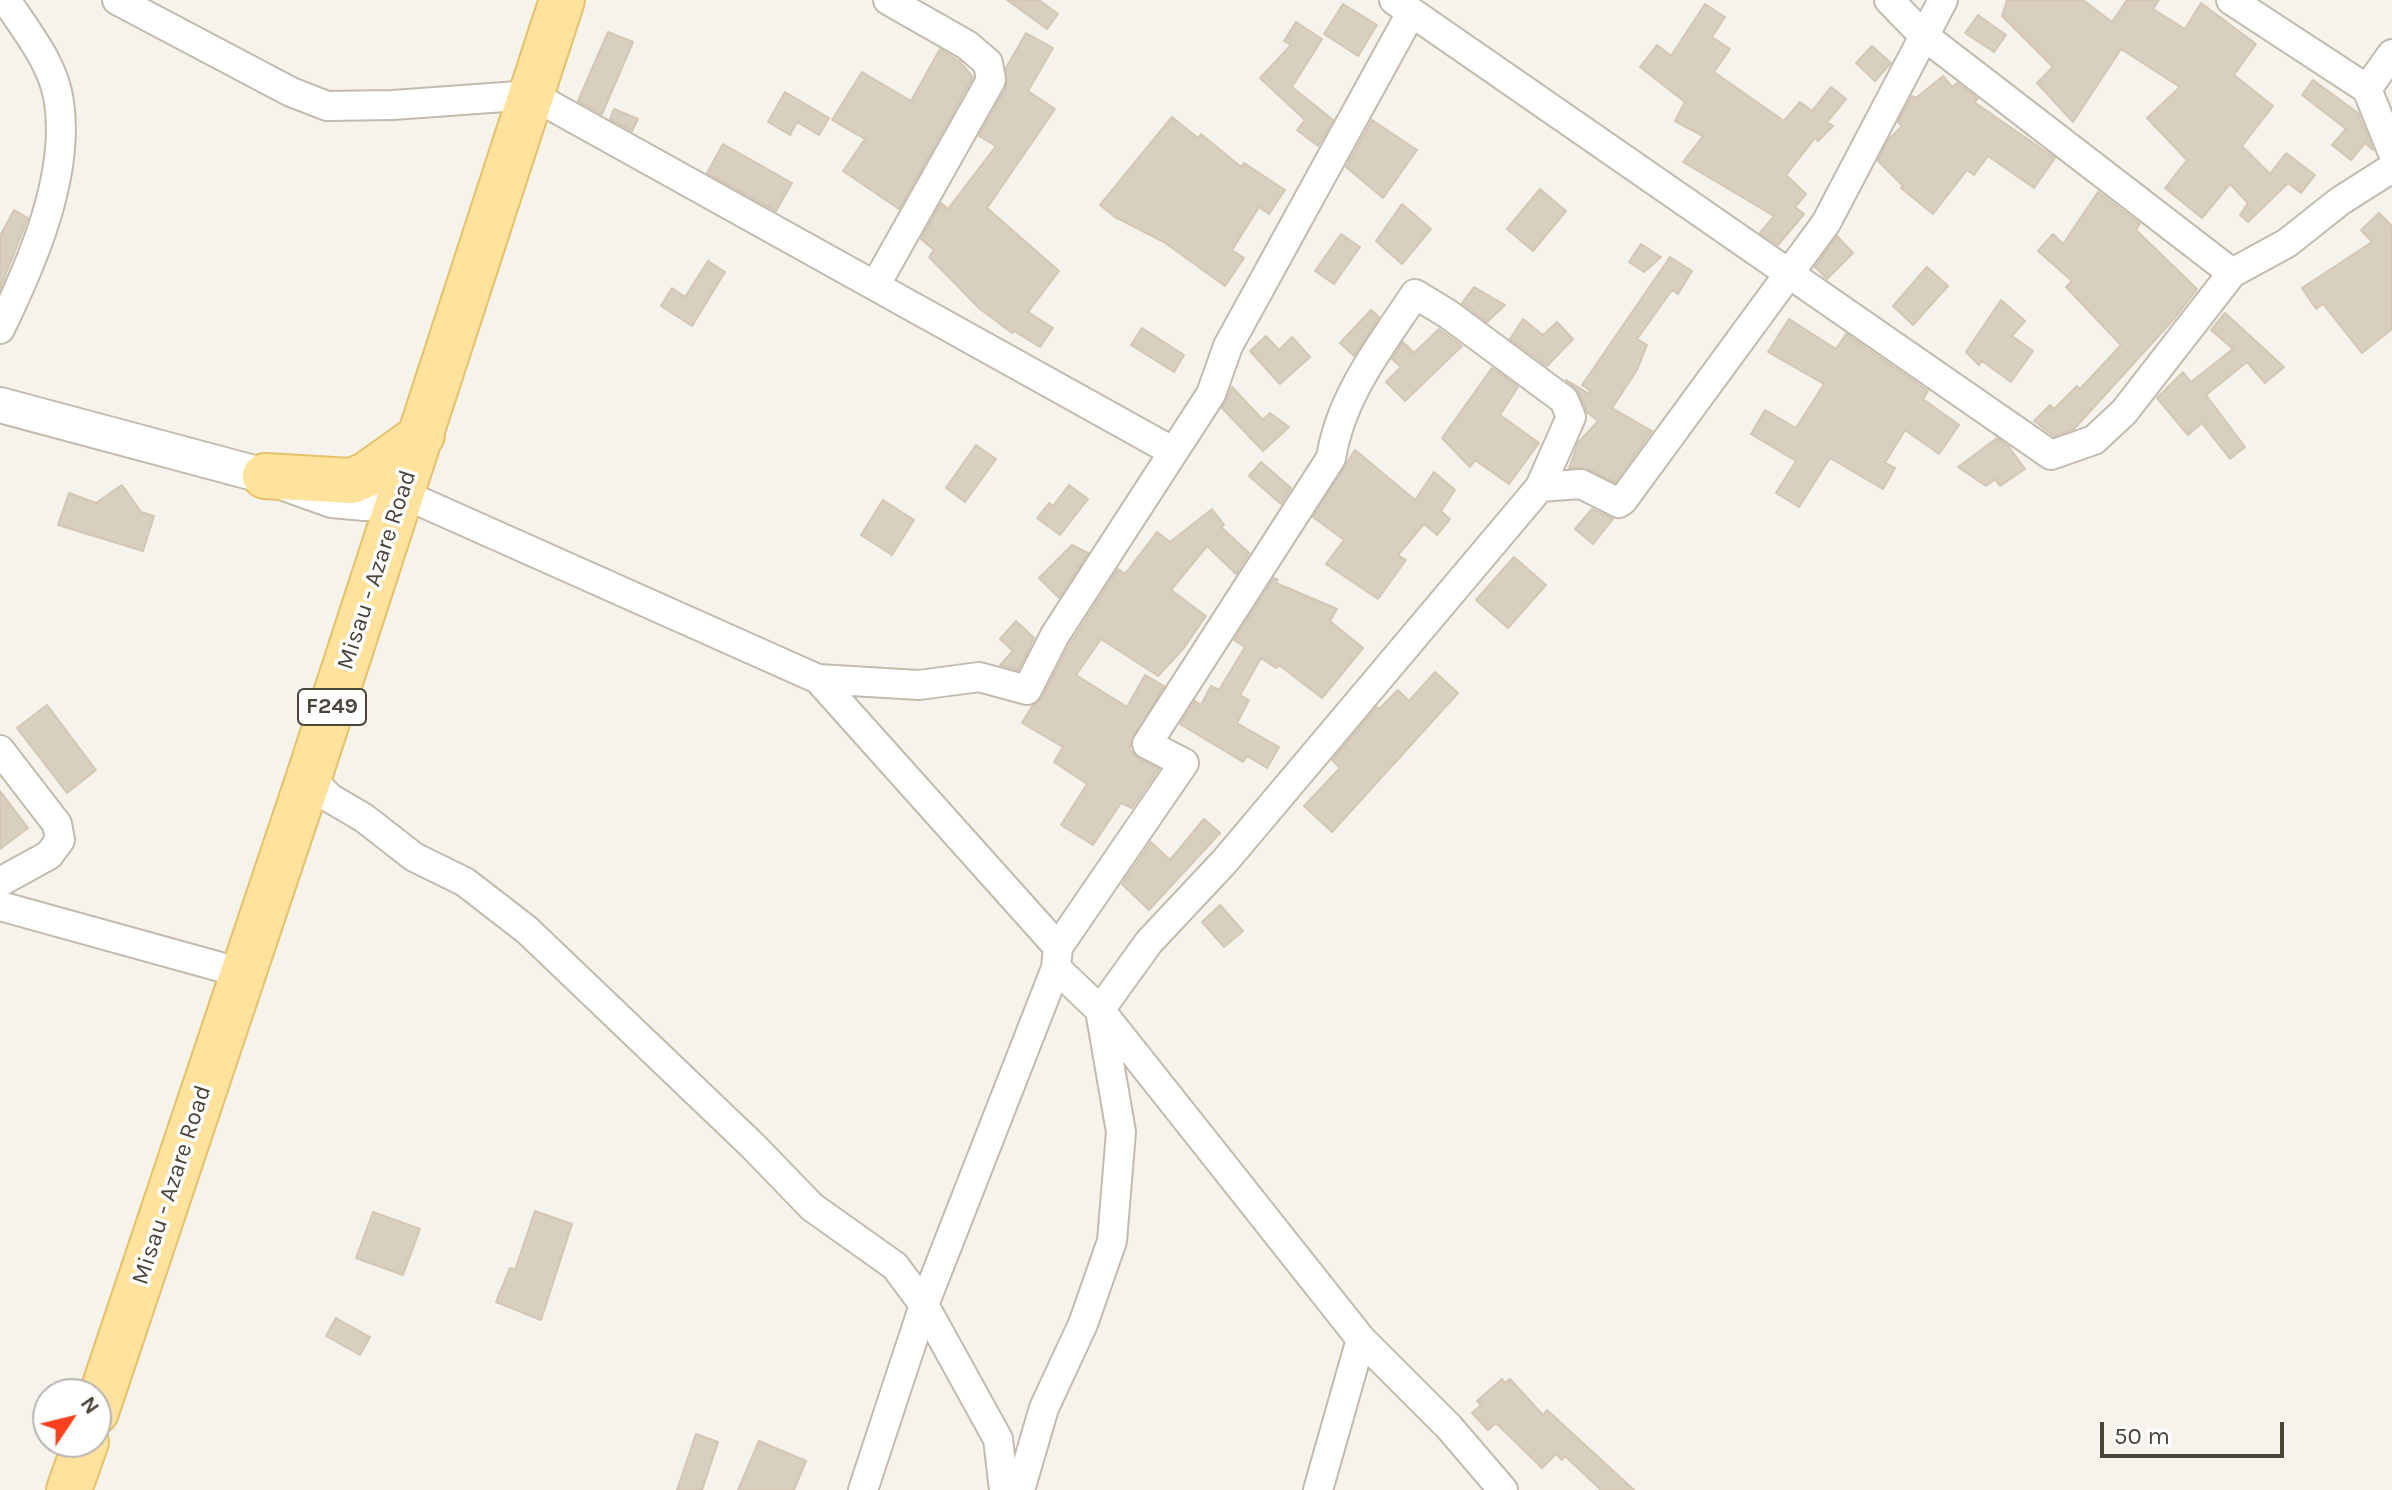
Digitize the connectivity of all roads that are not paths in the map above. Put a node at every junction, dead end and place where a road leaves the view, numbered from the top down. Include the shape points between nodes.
1 (6, 0) edge
2 (117, 0) edge
3 (562, 0) edge
4 (888, 0) edge
5 (1889, 0) edge
6 (1943, 0) edge
7 (2231, 0) edge
8 (1403, 6) edge
9 (1923, 35) junction
10 (2392, 54) edge
11 (2367, 89) junction
12 (532, 95) junction
13 (2392, 151) edge
14 (2392, 168) edge
15 (1791, 271) junction
16 (2232, 273) junction
17 (875, 286) junction
18 (0, 329) edge
19 (0, 405) edge
20 (422, 435) junction
21 (1172, 451) junction
22 (265, 476) junction
23 (1540, 487) junction
24 (401, 493) junction
25 (818, 679) junction
26 (0, 750) edge
27 (309, 777) junction
28 (0, 882) edge
29 (0, 906) edge
30 (1057, 958) junction
31 (242, 973) junction
32 (1100, 1010) junction
33 (924, 1305) junction
34 (1361, 1339) junction
35 (107, 1378) edge
36 (80, 1458) edge
37 (69, 1490) edge
38 (863, 1490) edge
39 (1004, 1490) edge
40 (1020, 1490) edge
41 (1318, 1490) edge
42 (1503, 1490) edge

1 - 18 street via 42,55 59,100 62,150 32,263
2 - 12 street via 327,106
3 - 12 main road, Misau - Azare Road / F249
4 - 17 street via 967,45 988,63 991,80
5 - 9 street
6 - 9 street
7 - 11 street
8 - 15 street
8 - 21 street via 1228,346 1211,394
9 - 15 street via 1826,223
9 - 16 street
10 - 11 street
11 - 13 street
12 - 17 street
12 - 20 main road, Misau - Azare Road / F249
14 - 16 street via 2287,243
15 - 16 street via 2051,455 2094,440 2124,412
15 - 23 street via 1623,500 1619,503 1581,484
17 - 21 street
19 - 22 street
20 - 22 main road via 351,481
20 - 24 main road, Misau - Azare Road / F249
21 - 25 street via 1055,635 1027,690 979,677 919,685
22 - 24 street via 351,503
23 - 30 street via 1571,417 1564,400 1415,294 1348,399 1335,428 1331,458 1147,744 1184,763
23 - 32 street via 1225,861 1149,942
24 - 25 street
24 - 27 main road, Misau - Azare Road / F249
25 - 30 street
26 - 28 street via 57,824 60,840 49,855
27 - 31 main road, Misau - Azare Road / F249
27 - 33 street via 414,857 465,882 527,930 812,1207 895,1266
29 - 31 street
30 - 32 street
30 - 33 street
31 - 35 main road, Misau - Azare Road / F249
32 - 34 street
32 - 40 street via 1121,1132 1112,1241 1083,1324 1044,1408
33 - 38 street
33 - 39 street via 998,1439
34 - 41 street
34 - 42 street
36 - 37 main road

